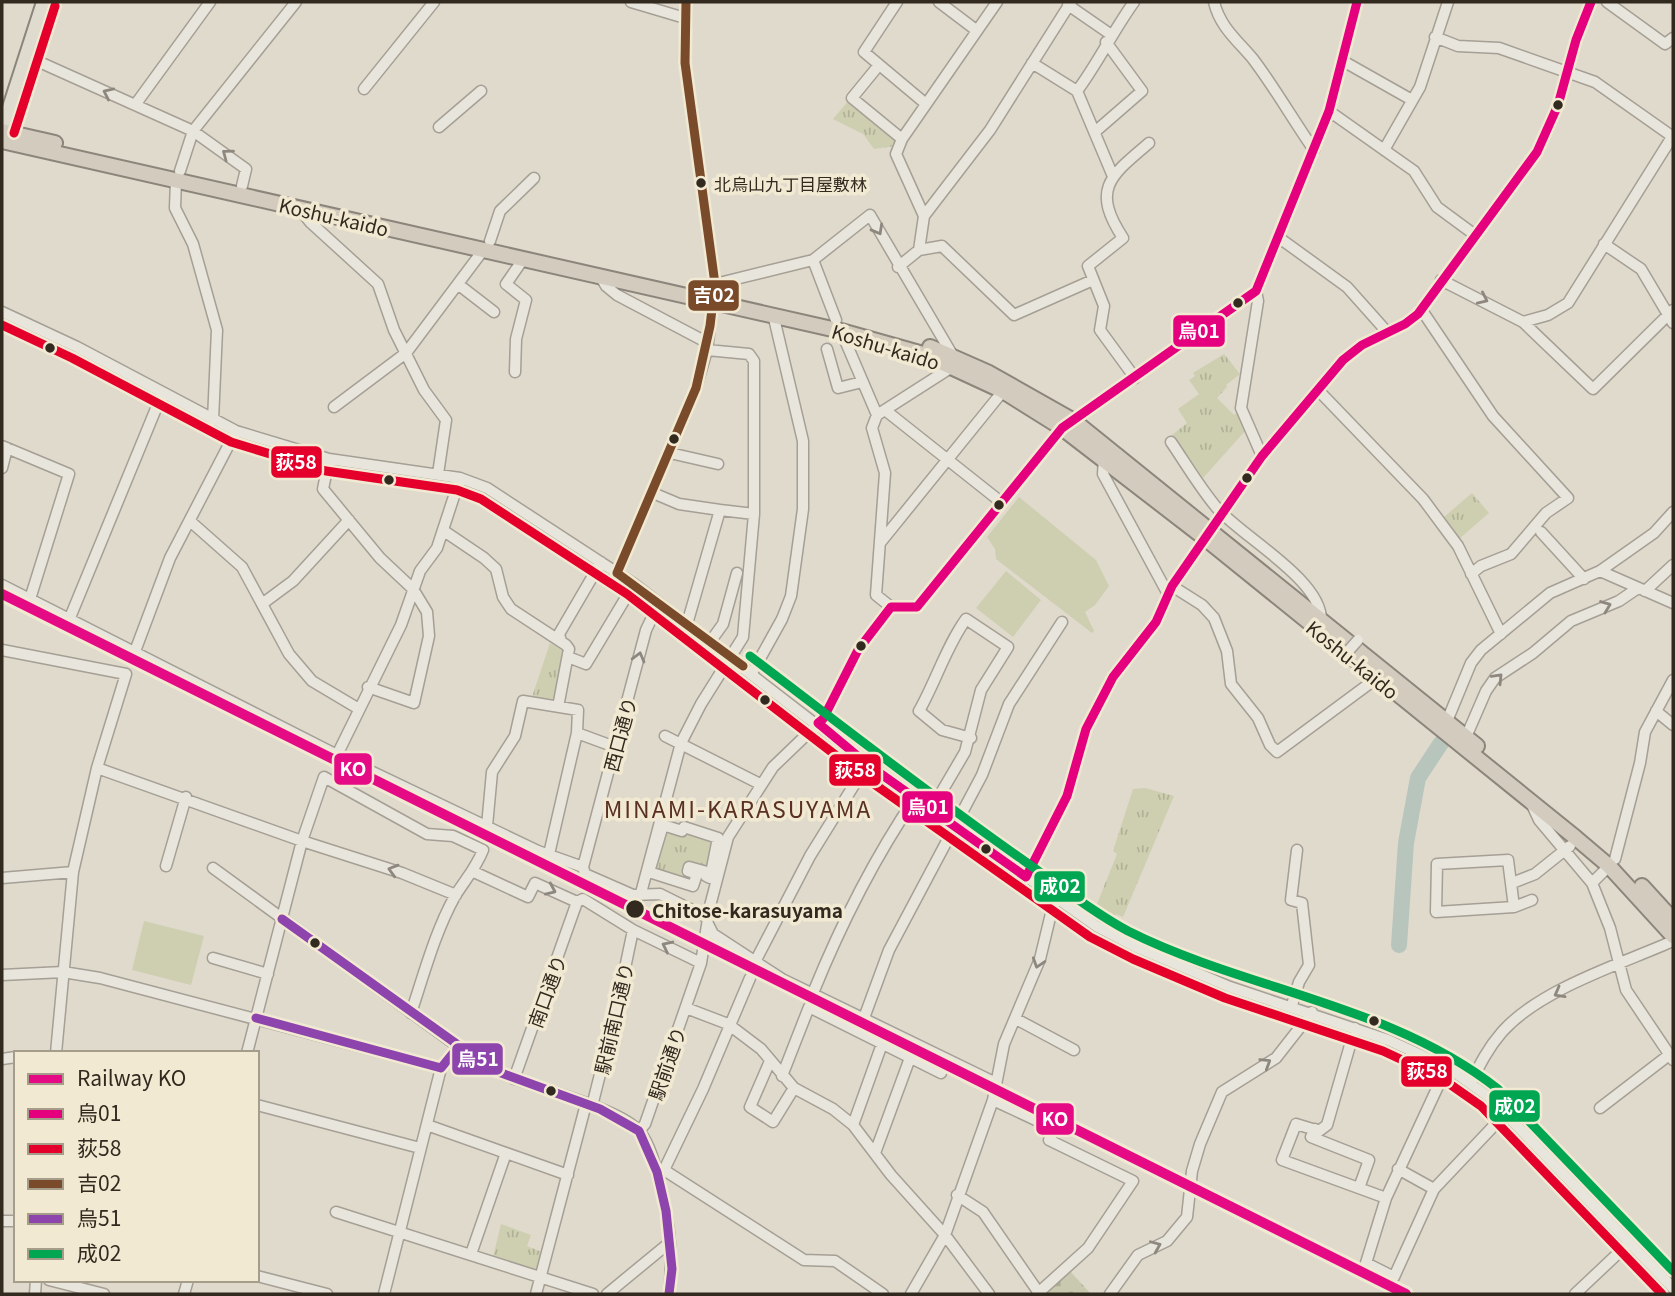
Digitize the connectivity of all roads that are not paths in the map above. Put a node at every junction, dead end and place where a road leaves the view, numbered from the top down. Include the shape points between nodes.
1 (43, 2) edge
2 (210, 2) edge
3 (296, 2) edge
4 (434, 2) edge
5 (631, 2) edge
6 (686, 2) edge
7 (897, 2) edge
8 (939, 2) edge
9 (997, 2) edge
10 (1134, 2) edge
11 (1214, 2) edge
12 (1357, 2) edge
13 (1448, 2) edge
14 (1591, 2) edge
15 (1606, 2) edge
16 (1070, 3) edge
17 (685, 18) junction
18 (976, 30) junction
19 (1435, 37) junction
20 (1108, 38) junction
21 (1673, 38) edge
22 (26, 56) junction
23 (1343, 61) junction
24 (1032, 63) junction
25 (879, 65) junction
26 (1568, 72) junction
27 (364, 89) dead end
28 (481, 91) dead end
29 (1077, 91) junction
30 (1412, 100) junction
31 (926, 104) junction
32 (135, 105) junction
33 (1329, 111) junction
34 (439, 127) dead end
35 (2, 130) edge
36 (193, 131) junction
37 (1096, 131) junction
38 (1672, 137) edge
39 (902, 139) junction
40 (2, 141) edge
41 (1149, 143) dead end
42 (1314, 150) junction
43 (1384, 150) junction
44 (1112, 174) junction
45 (178, 176) junction
46 (534, 177) dead end
47 (242, 186) junction
48 (299, 208) junction
49 (924, 216) junction
50 (1475, 235) junction
51 (1278, 237) junction
52 (1604, 244) junction
53 (487, 245) junction
54 (919, 250) junction
55 (524, 258) junction
56 (813, 260) junction
57 (898, 267) junction
58 (599, 275) junction
59 (1441, 279) junction
60 (1093, 280) junction
61 (458, 285) junction
62 (1256, 291) junction
63 (714, 292) junction
64 (1422, 310) junction
65 (2, 312) edge
66 (494, 312) dead end
67 (773, 314) junction
68 (1671, 317) edge
69 (1523, 321) junction
70 (838, 325) junction
71 (1388, 333) junction
72 (708, 346) junction
73 (827, 349) dead end
74 (406, 353) junction
75 (952, 362) junction
76 (515, 372) dead end
77 (1135, 378) junction
78 (862, 382) junction
79 (1318, 390) junction
80 (1003, 391) junction
81 (162, 394) junction
82 (334, 407) dead end
83 (881, 413) junction
84 (213, 420) junction
85 (1068, 425) junction
86 (236, 431) junction
87 (1171, 442) dead end
88 (4, 447) edge
89 (670, 453) junction
90 (1262, 456) junction
91 (1104, 458) junction
92 (329, 459) junction
93 (948, 460) junction
94 (718, 464) dead end
95 (2, 468) edge
96 (438, 474) junction
97 (460, 478) junction
98 (653, 493) junction
99 (1001, 502) junction
100 (720, 510) junction
101 (1673, 512) edge
102 (754, 514) junction
103 (1224, 515) junction
104 (349, 520) junction
105 (190, 521) junction
106 (444, 531) junction
107 (1541, 532) dead end
108 (1209, 535) junction
109 (880, 544) junction
110 (601, 562) junction
111 (1673, 565) edge
112 (1601, 571) junction
113 (617, 573) junction
114 (737, 573) dead end
115 (1471, 574) junction
116 (1584, 579) junction
117 (634, 584) junction
118 (2, 585) edge
119 (413, 589) junction
120 (1170, 590) junction
121 (1642, 590) junction
122 (30, 598) junction
123 (659, 603) junction
124 (1673, 603) edge
125 (262, 604) junction
126 (891, 607) junction
127 (69, 620) junction
128 (1321, 620) junction
129 (1062, 622) dead end
130 (687, 624) junction
131 (1501, 634) junction
132 (1358, 639) dead end
133 (561, 641) junction
134 (710, 642) junction
135 (2, 650) edge
136 (134, 654) junction
137 (568, 657) junction
138 (1343, 657) dead end
139 (732, 658) junction
140 (752, 673) junction
141 (1377, 678) junction
142 (1673, 680) edge
143 (368, 687) junction
144 (558, 707) junction
145 (359, 709) junction
146 (1656, 711) junction
147 (1447, 722) junction
148 (818, 723) junction
149 (1673, 725) edge
150 (576, 733) junction
151 (665, 736) dead end
152 (1466, 737) junction
153 (971, 738) junction
154 (681, 743) junction
155 (615, 747) junction
156 (337, 755) junction
157 (867, 764) junction
158 (97, 768) junction
159 (760, 784) junction
160 (186, 797) junction
161 (915, 798) junction
162 (1530, 801) junction
163 (931, 810) junction
164 (663, 825) joint
165 (487, 826) junction
166 (955, 828) junction
167 (1576, 838) junction
168 (302, 841) junction
169 (1297, 850) dead end
170 (1566, 850) junction
171 (549, 855) junction
172 (1612, 862) junction
173 (166, 866) dead end
174 (583, 867) junction
175 (213, 868) dead end
176 (73, 872) junction
177 (474, 872) junction
178 (1026, 877) junction
179 (2, 878) edge
180 (1512, 883) junction
181 (1591, 883) junction
182 (641, 893) junction
183 (456, 895) junction
184 (1055, 897) junction
185 (1532, 900) dead end
186 (577, 902) junction
187 (1514, 907) junction
188 (282, 919) junction
189 (1673, 920) edge
190 (708, 921) junction
191 (633, 930) junction
192 (1673, 938) edge
193 (213, 958) dead end
194 (755, 961) junction
195 (701, 962) junction
196 (1621, 965) junction
197 (63, 972) junction
198 (268, 974) junction
199 (2, 975) edge
200 (750, 978) dead end
201 (813, 993) junction
202 (1292, 1005) junction
203 (686, 1008) junction
204 (1312, 1012) junction
205 (411, 1013) junction
206 (256, 1018) junction
207 (864, 1018) junction
208 (1016, 1019) junction
209 (728, 1024) junction
210 (1355, 1028) junction
211 (882, 1044) junction
212 (458, 1047) junction
213 (1074, 1050) dead end
214 (55, 1051) edge
215 (248, 1051) edge
216 (910, 1058) junction
217 (1671, 1058) edge
218 (770, 1061) junction
219 (442, 1068) junction
220 (1447, 1068) junction
221 (940, 1073) dead end
222 (782, 1076) junction
223 (514, 1079) junction
224 (996, 1083) junction
225 (1471, 1083) junction
226 (794, 1088) junction
227 (993, 1100) junction
228 (589, 1105) junction
229 (259, 1106) edge
230 (1601, 1108) dead end
231 (1505, 1114) junction
232 (427, 1125) junction
233 (853, 1125) junction
234 (1315, 1129) junction
235 (639, 1131) junction
236 (421, 1148) junction
237 (506, 1153) junction
238 (875, 1153) junction
239 (1398, 1170) junction
240 (660, 1171) junction
241 (568, 1175) junction
242 (1359, 1188) junction
243 (1434, 1189) junction
244 (957, 1195) junction
245 (1386, 1198) junction
246 (335, 1212) dead end
247 (399, 1231) junction
248 (945, 1235) junction
249 (669, 1243) junction
250 (1628, 1244) junction
251 (471, 1254) junction
252 (259, 1277) edge
253 (541, 1277) junction
254 (57, 1282) edge
255 (1673, 1288) edge
256 (104, 1294) edge
257 (327, 1294) edge
258 (384, 1294) edge
259 (536, 1294) edge
260 (593, 1294) edge
261 (607, 1294) edge
262 (669, 1294) edge
263 (883, 1294) edge
264 (911, 1294) edge
265 (989, 1294) edge
266 (1038, 1294) edge
267 (1110, 1294) edge
268 (1575, 1294) edge

1 - 22 main road
2 - 32 street
3 - 36 street
4 - 27 street
5 - 17 street
6 - 17 street
7 - 25 street via 864,52
8 - 18 street
9 - 18 street
10 - 20 street
11 - 42 street via 1229,34 1253,59
12 - 23 street
13 - 19 street
14 - 26 street
15 - 21 street via 1665,44
16 - 20 street
16 - 24 street
17 - 63 street via 686,68
18 - 31 street
19 - 26 street via 1458,46 1499,48
19 - 30 street
20 - 29 street
20 - 37 street via 1142,91
32 -> 22 street
22 - 35 main road
23 - 30 street
23 - 33 street
24 - 29 street
24 - 49 street via 990,130
25 - 31 street
25 - 39 street via 852,98
26 - 38 street via 1595,82
26 - 50 street via 1533,159
28 - 34 street
29 - 37 street
30 - 43 street
31 - 39 street
32 - 36 street
33 - 42 street
33 - 43 street
35 - 45 highway, Koshu-kaido
36 - 45 street
47 -> 36 street via 246,169
37 - 44 street
38 - 52 street
39 - 49 street via 896,154
40 - 45 highway, Koshu-kaido
41 - 44 street
42 - 51 street
43 - 50 street via 1414,171 1437,207
44 - 60 street via 1106,204 1123,238 1088,266
45 - 47 highway, Koshu-kaido
45 - 48 highway, Koshu-kaido
45 - 84 street via 175,208 193,244 216,330
46 - 53 street via 500,211
47 - 53 highway, Koshu-kaido
48 - 53 highway, Koshu-kaido
48 - 74 street via 378,284
49 - 54 street
50 - 59 street
51 - 62 street
51 - 71 street via 1348,287
52 - 68 street via 1642,269
52 - 69 street via 1568,303 1548,315
53 - 55 highway, Koshu-kaido
53 - 61 street
53 - 63 highway, Koshu-kaido
54 - 57 street
54 - 60 street via 942,246 1014,315
55 - 58 highway, Koshu-kaido
55 - 76 street via 506,284 526,300 516,339
56 -> 57 street via 870,215
56 - 63 street
56 - 70 street
57 - 75 street
58 - 63 highway, Koshu-kaido
58 - 72 street via 617,295
59 - 64 street
59 -> 69 street
60 - 77 street via 1104,306 1100,330
61 - 66 street
61 - 74 street
62 - 77 street
62 - 90 street via 1241,408
63 - 67 highway, Koshu-kaido
63 - 70 highway, Koshu-kaido
63 - 72 street
64 - 71 street
64 - 115 street via 1493,416 1568,498 1546,513 1511,554
65 - 81 street
67 - 70 highway, Koshu-kaido
67 - 140 street via 803,440 803,509 791,596
68 - 69 street via 1593,389
70 - 75 highway, Koshu-kaido
70 - 78 street
71 - 79 street via 1343,360
72 - 89 street
72 - 102 street via 749,354 754,360
73 - 78 street via 838,388
74 - 82 street
74 - 96 street via 446,421
75 - 80 highway, Koshu-kaido
75 - 83 street
75 - 85 highway, Koshu-kaido via 989,373
77 - 85 street
78 - 83 street
79 - 90 street
79 - 115 street via 1423,499 1458,546
80 - 85 highway, Koshu-kaido
80 - 93 street
81 - 84 street
81 - 127 street
83 - 93 street
83 - 109 street via 872,428 885,473
84 - 86 street
85 - 91 highway, Koshu-kaido
85 - 99 street
85 - 108 highway, Koshu-kaido
86 - 92 street
86 - 105 street
87 - 103 street
88 - 95 street
88 - 122 street via 69,474
89 - 94 street
89 - 98 street
90 - 103 street
91 - 108 highway, Koshu-kaido
91 - 120 street via 1103,474
92 - 96 street
92 - 104 street via 323,489
93 - 99 street
93 - 109 street
96 - 97 street
97 - 106 street
97 - 110 street via 513,502
98 - 100 street via 679,504
98 - 113 street
99 - 126 street via 917,607
100 - 102 street
100 - 130 street
101 - 112 street via 1654,533
102 - 139 street via 743,637
103 - 108 street
103 - 128 street via 1308,589 1321,609
104 - 119 street
104 - 125 street via 293,581
105 - 125 street via 242,567
105 - 136 street via 162,577
106 - 119 street
106 - 133 street via 496,569 511,609
107 - 116 street
108 - 120 street
108 - 128 highway, Koshu-kaido
108 - 141 highway, Koshu-kaido
109 - 126 street via 876,596
110 - 113 street
110 - 133 street via 559,634
111 - 121 street
112 - 116 street
112 - 121 street
113 - 117 street
114 - 134 street via 723,624
115 - 131 street
116 - 131 street via 1550,593
117 - 123 street
117 - 137 street via 586,664
118 - 122 street
119 - 143 street via 401,625
119 - 143 street via 430,622 414,703
120 - 141 street via 1202,605 1214,618 1227,651 1231,684 1277,752
120 - 178 street via 1156,622 1103,695 1086,729 1067,796
121 - 124 street
152 -> 121 street via 1495,678 1571,621
122 - 127 street
123 - 130 street
155 -> 123 street, 西口通り via 646,630
125 - 145 street via 289,654 312,681
126 - 148 street via 858,650
127 - 136 street
128 - 147 highway, Koshu-kaido
129 - 166 street via 1009,704 982,775
130 - 134 street
131 - 147 street via 1471,663
132 - 138 street, bridge
133 - 137 street via 569,649
134 - 139 street
135 - 158 street via 126,674
136 - 156 street
137 - 144 street
139 - 140 street
139 - 154 street
140 - 148 street
141 - 162 highway, Koshu-kaido
142 - 146 street
143 - 145 street
144 - 150 street via 579,710
144 - 165 street via 523,701 514,736 492,772
145 - 156 street
146 - 149 street
146 - 172 street via 1645,732
147 - 152 highway, Koshu-kaido
148 - 157 street
148 - 159 street
150 - 155 street
150 - 171 street
151 - 154 street
152 - 172 highway, Koshu-kaido
153 - 153 street via 942,730 919,711 966,619 1008,648 981,690
153 - 163 street
154 - 159 street
154 - 182 street
155 - 174 street, 西口通り
156 - 165 street
157 - 161 street
157 - 194 street via 799,876
158 - 160 street
158 - 176 street
159 - 190 street via 728,837
160 - 168 street
160 - 173 street
161 - 163 street
161 - 201 street via 872,863
162 - 167 highway, Koshu-kaido
162 - 170 street via 1539,820
163 - 166 street
164 - 164 street via 718,838 710,878 707,872 689,867 688,871 697,874 694,886 649,872
165 - 171 street
166 - 178 street
166 - 207 street via 889,950
167 - 170 street
167 - 172 highway, Koshu-kaido
168 - 177 street via 324,777 427,834 453,835 483,850
183 -> 168 street
168 - 188 street
169 - 202 street via 1291,900 1302,903 1309,965
170 - 180 street via 1535,874
170 - 181 street
171 - 174 street
172 - 181 street
172 - 189 highway, Koshu-kaido
172 - 192 highway, Koshu-kaido
174 - 182 street via 585,874 609,886
175 - 188 street
176 - 179 street
176 - 197 street
177 - 183 street
177 -> 186 street via 528,897 535,883
178 - 184 street
180 - 187 street
180 - 187 street via 1507,860 1439,862 1436,912
181 - 196 street
182 - 190 street via 660,894
183 - 205 street
184 - 202 street via 1138,948 1230,987
184 -> 208 street via 1040,959
185 - 187 street
186 - 191 street via 583,899
186 - 223 street, 南口通り
188 - 198 street
188 - 205 street
190 - 194 street via 713,934
190 - 195 street, 駅前通り
195 -> 191 street
191 - 228 street, 駅前南口通り via 617,1011
192 - 196 street
193 - 198 street
194 - 201 street
195 - 203 street, 駅前通り
196 - 217 street via 1626,990
196 -> 225 street via 1568,988 1503,1030
197 - 199 street
197 - 206 street
197 - 214 street
198 - 206 street
200 - 209 street
201 - 207 street
202 - 204 street
203 - 209 street
203 - 235 street, 駅前通り
204 - 210 street
267 -> 204 street via 1138,1255 1167,1241 1187,1217 1192,1171 1222,1092 1276,1058
205 - 212 street
206 - 215 street
206 - 219 street
207 - 224 street
208 - 213 street
208 - 224 street via 1004,1044
209 - 218 street
209 - 240 street via 703,1090
210 - 220 street
210 - 234 street via 1327,1125
211 - 216 street
211 - 222 street via 809,1007
211 - 233 street
212 - 219 street
212 - 223 street
216 - 221 street
216 - 238 street
217 - 230 street
218 - 222 street
218 - 226 street via 750,1107 773,1122
219 - 232 street
220 - 225 street
220 - 239 street
222 - 226 street
223 - 228 street
224 - 227 street
225 - 231 street
226 - 233 street
227 - 244 street
227 - 266 street via 1055,1129 1049,1140 1133,1181 1088,1248
228 - 235 street
228 - 241 street, 駅前南口通り
229 - 236 street
231 - 243 street
231 - 250 street
232 - 236 street
232 - 237 street
233 - 238 street
234 - 242 street via 1311,1137 1368,1160
234 - 242 street via 1296,1124 1282,1160
235 - 240 street
236 - 247 street
237 - 241 street
237 - 251 street
238 - 248 street
239 - 243 street
239 - 245 street
240 - 249 street
240 - 263 street via 804,1260 835,1261
241 - 253 street, 駅前南口通り
242 - 245 street
243 - 245 street via 1394,1277 1366,1263
244 - 248 street
244 - 266 street via 983,1212
246 - 247 street
247 - 251 street
247 - 258 street
248 - 264 street
248 - 265 street
249 - 261 street
249 - 262 street
250 - 255 street
250 - 268 street
251 - 253 street
252 - 257 street
253 - 259 street, 駅前南口通り
253 - 260 street
254 - 256 street

